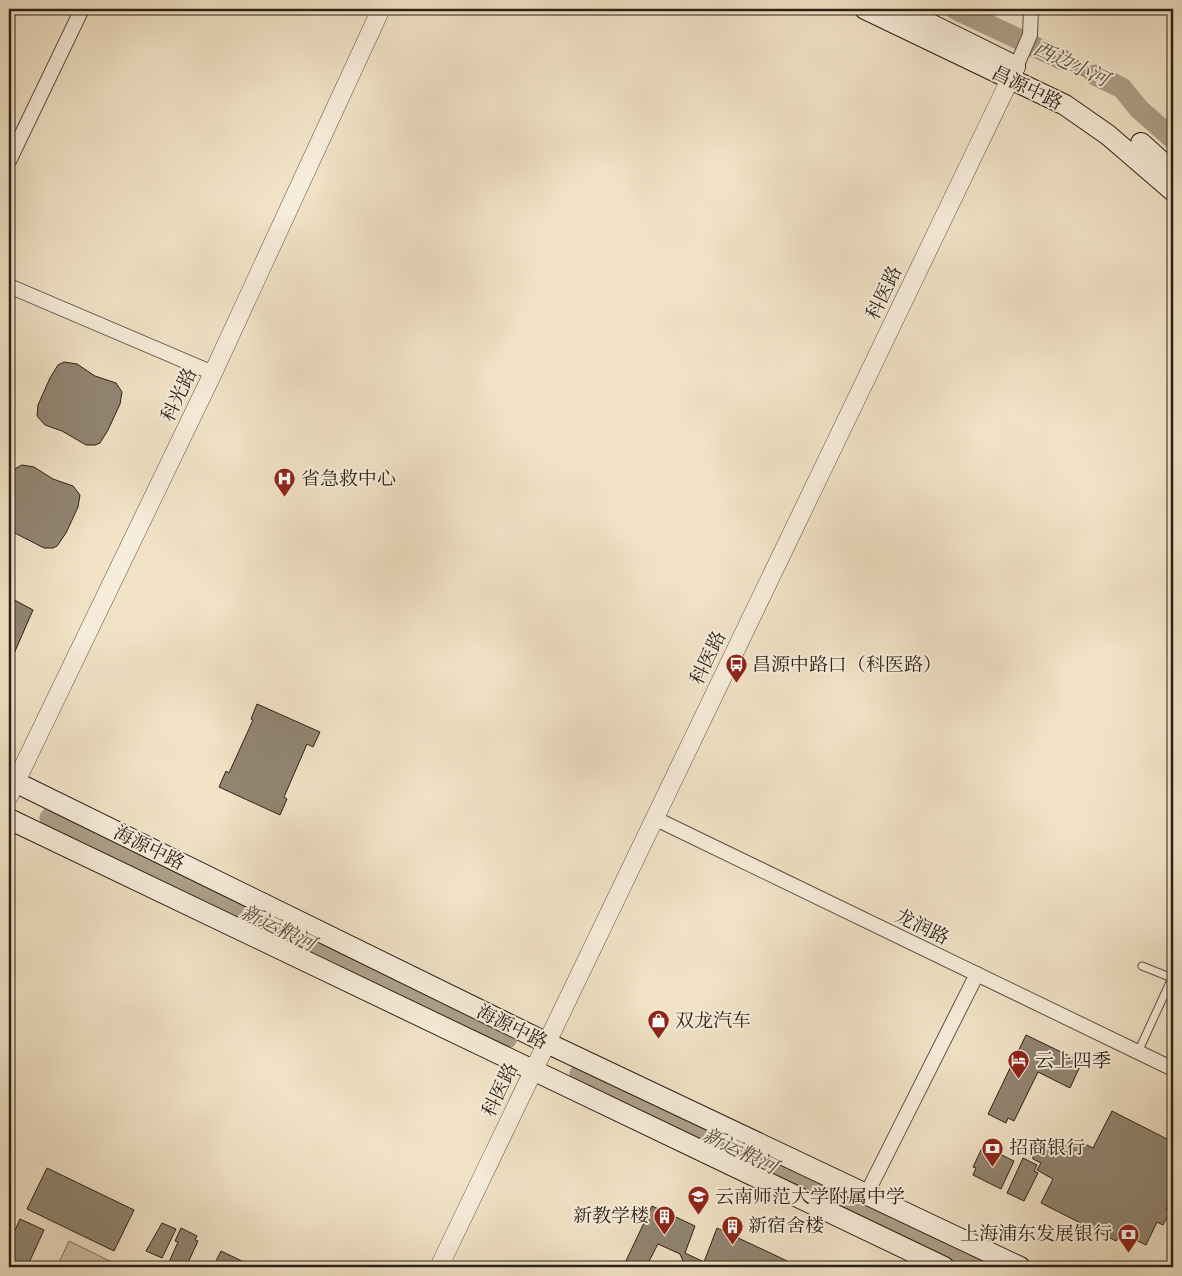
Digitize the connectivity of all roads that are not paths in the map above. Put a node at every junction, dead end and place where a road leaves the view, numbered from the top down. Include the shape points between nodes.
1 (82, 9) edge
2 (381, 9) edge
3 (865, 9) edge
4 (900, 9) edge
5 (1031, 9) edge
6 (921, 13) edge
7 (1014, 73) junction
8 (9, 161) edge
9 (1173, 172) edge
10 (1173, 191) edge
11 (9, 286) edge
12 (213, 373) junction
13 (11, 786) edge
14 (654, 818) junction
15 (9, 819) edge
16 (1142, 966) dead end
17 (976, 974) junction
18 (546, 1043) junction
19 (1138, 1052) junction
20 (1173, 1069) edge
21 (533, 1070) junction
22 (866, 1194) junction
23 (439, 1267) edge
24 (944, 1267) edge
25 (1020, 1267) edge

1 - 8 street
2 - 12 street, 科光路
3 - 7 main road, 昌源中路
4 - 6 main road, 昌源中路
5 - 7 street via 1030,35
6 - 7 main road, 昌源中路
7 - 9 main road, 昌源中路 via 1072,93 1116,124
7 - 10 main road, 昌源中路 via 1108,135
7 - 14 street, 科医路
11 - 12 street
12 - 13 street, 科光路
13 - 18 main road, 海源中路
14 - 17 street, 龙润路
14 - 18 street, 科医路
15 - 21 main road, 海源中路
16 - 19 lane via 1172,978
17 - 19 street, 龙润路
17 - 22 street
18 - 21 street, 科医路
18 - 22 main road, 海源中路
19 - 20 street, 龙润路
21 - 23 street, 科医路
21 - 24 main road, 海源中路
22 - 25 main road, 海源中路

